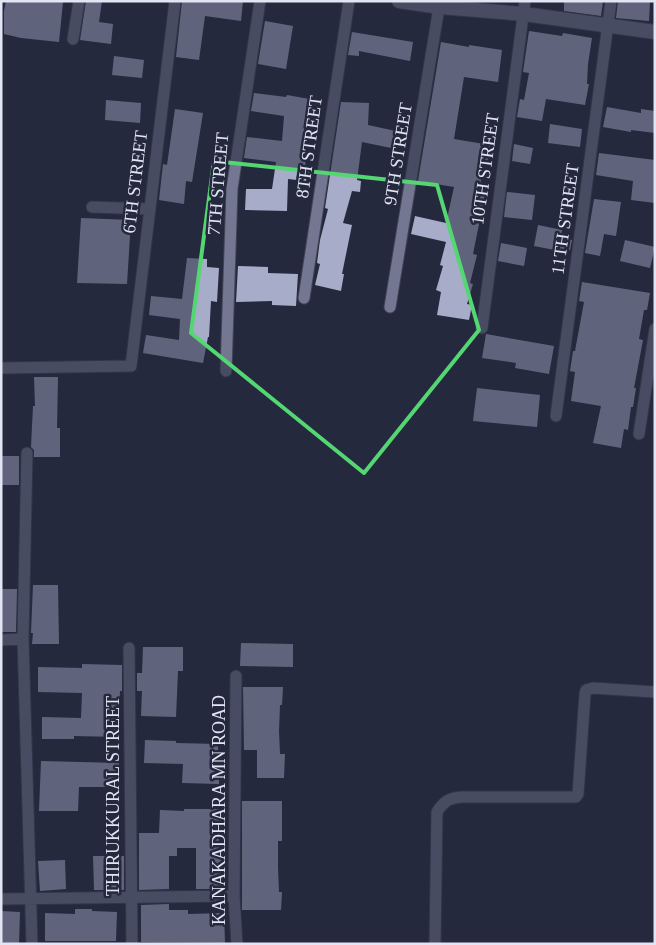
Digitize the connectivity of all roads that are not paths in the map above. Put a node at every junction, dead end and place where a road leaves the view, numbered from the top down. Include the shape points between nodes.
1 (79, 1) edge
2 (175, 1) edge
3 (260, 1) edge
4 (348, 1) edge
5 (399, 1) edge
6 (611, 1) edge
7 (440, 4) edge
8 (524, 7) edge
9 (609, 26) junction
10 (655, 32) edge
11 (73, 39) dead end
12 (92, 207) dead end
13 (150, 209) junction
14 (304, 298) dead end
15 (390, 307) dead end
16 (482, 328) dead end
17 (655, 329) edge
18 (1, 368) edge
19 (226, 371) dead end
20 (556, 416) dead end
21 (639, 434) dead end
22 (27, 453) dead end
23 (23, 639) junction
24 (1, 640) edge
25 (129, 648) dead end
26 (236, 676) dead end
27 (655, 692) edge
28 (234, 896) junction
29 (131, 897) junction
30 (1, 899) edge
31 (30, 899) junction
32 (32, 944) edge
33 (132, 944) edge
34 (237, 944) edge
35 (435, 944) edge

1 - 11 street
2 - 13 street, 6TH STREET
3 - 19 street, 7TH STREET via 232,189
4 - 14 street, 8TH STREET
5 - 7 street
6 - 9 street, 11TH STREET
7 - 8 street
7 - 15 street, 9TH STREET
8 - 9 street
8 - 16 street, 10TH STREET
9 - 10 street
9 - 20 street, 11TH STREET
12 - 13 street
13 - 18 street, 6TH STREET via 131,366
17 - 21 street
22 - 23 street
23 - 24 street
23 - 31 street
25 - 29 street, THIRUKKURAL STREET
26 - 28 street, KANAKADHARA MN ROAD
27 - 35 street via 586,690 576,798 462,797 445,801 437,812
28 - 29 street
28 - 34 street, KANAKADHARA MN ROAD
29 - 31 street
29 - 33 street, THIRUKKURAL STREET
30 - 31 street
31 - 32 street

